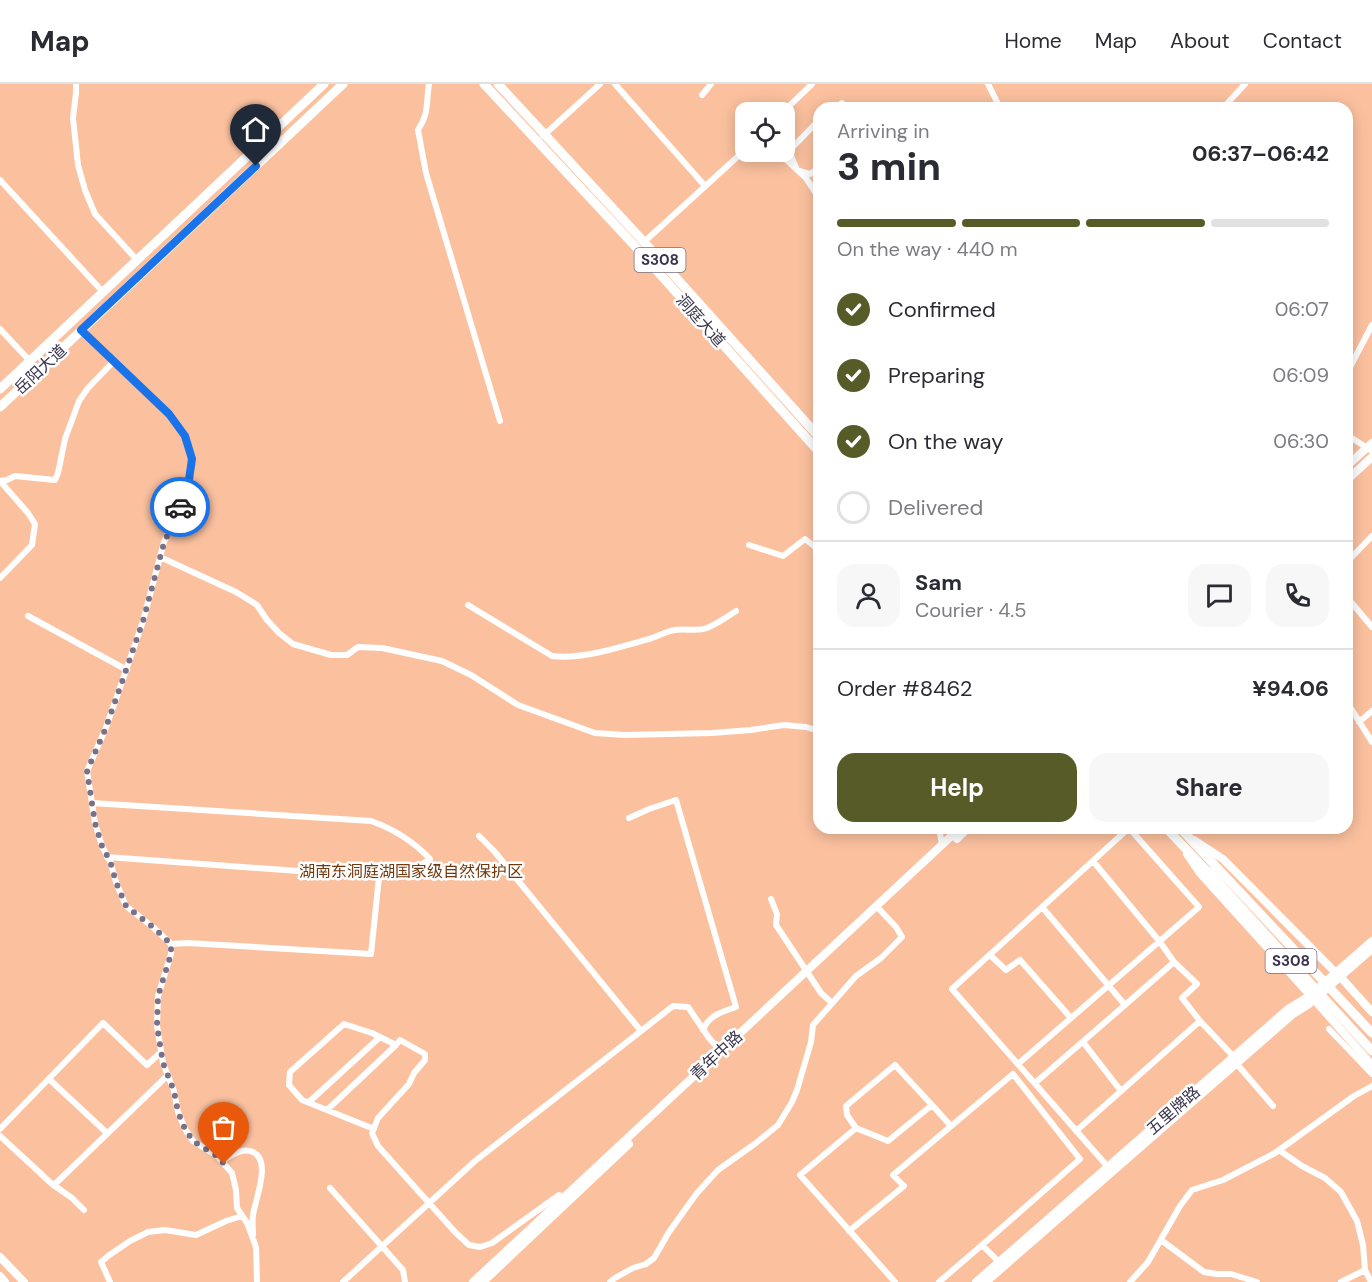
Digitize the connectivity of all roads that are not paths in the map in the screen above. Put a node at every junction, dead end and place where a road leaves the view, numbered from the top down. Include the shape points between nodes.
1 (76, 84) edge
2 (324, 84) edge
3 (343, 84) edge
4 (429, 84) edge
5 (484, 84) edge
6 (498, 84) edge
7 (600, 84) edge
8 (615, 84) edge
9 (711, 84) edge
10 (812, 84) edge
11 (988, 84) edge
12 (1245, 84) edge
13 (702, 95) dead end
14 (793, 102) edge
15 (997, 102) edge
16 (1228, 102) edge
17 (813, 126) edge
18 (541, 138) junction
19 (735, 159) edge
20 (789, 162) edge
21 (798, 170) junction
22 (813, 172) edge
23 (0, 180) edge
24 (705, 186) junction
25 (813, 189) edge
26 (644, 242) junction
27 (137, 260) junction
28 (103, 292) junction
29 (1372, 325) edge
30 (0, 329) edge
31 (81, 330) junction
32 (30, 361) junction
33 (114, 361) junction
34 (1353, 361) edge
35 (0, 389) edge
36 (0, 407) edge
37 (500, 421) dead end
38 (813, 430) edge
39 (1353, 438) edge
40 (813, 445) edge
41 (1370, 447) edge
42 (1372, 458) edge
43 (1353, 461) edge
44 (1353, 475) edge
45 (0, 481) edge
46 (1372, 536) edge
47 (749, 545) dead end
48 (813, 545) edge
49 (1353, 556) edge
50 (160, 557) junction
51 (0, 578) edge
52 (468, 605) dead end
53 (1353, 607) edge
54 (736, 611) dead end
55 (28, 616) dead end
56 (1372, 627) edge
57 (127, 670) junction
58 (1372, 711) edge
59 (1353, 712) edge
60 (1359, 722) junction
61 (813, 730) edge
62 (1372, 741) edge
63 (92, 803) junction
64 (629, 819) dead end
65 (940, 834) edge
66 (954, 834) edge
67 (962, 834) edge
68 (1122, 834) edge
69 (1134, 834) edge
70 (1172, 834) edge
71 (1186, 834) edge
72 (1187, 834) edge
73 (479, 836) dead end
74 (1181, 844) junction
75 (942, 845) junction
76 (107, 856) junction
77 (1093, 861) junction
78 (379, 877) junction
79 (771, 899) dead end
80 (1042, 907) junction
81 (880, 910) junction
82 (1372, 941) edge
83 (1160, 942) junction
84 (171, 944) junction
85 (1372, 950) edge
86 (990, 955) junction
87 (1174, 962) junction
88 (808, 974) junction
89 (1338, 975) junction
90 (1109, 985) junction
91 (1311, 997) junction
92 (832, 1003) junction
93 (1125, 1005) junction
94 (1372, 1012) edge
95 (1071, 1017) junction
96 (1200, 1021) junction
97 (1329, 1029) dead end
98 (704, 1030) junction
99 (641, 1031) junction
100 (1372, 1033) edge
101 (380, 1037) junction
102 (1083, 1042) junction
103 (396, 1045) junction
104 (717, 1047) dead end
105 (1372, 1051) edge
106 (161, 1052) junction
107 (1235, 1060) junction
108 (1018, 1064) junction
109 (1372, 1065) edge
110 (1372, 1074) edge
111 (168, 1075) junction
112 (49, 1079) junction
113 (1035, 1083) junction
114 (1372, 1086) edge
115 (1121, 1091) junction
116 (309, 1102) junction
117 (932, 1105) junction
118 (1274, 1106) dead end
119 (327, 1110) junction
120 (951, 1126) junction
121 (856, 1128) junction
122 (0, 1129) edge
123 (374, 1129) junction
124 (1076, 1131) junction
125 (107, 1133) junction
126 (0, 1136) edge
127 (1279, 1150) junction
128 (222, 1161) junction
129 (1108, 1167) junction
130 (54, 1185) junction
131 (330, 1188) dead end
132 (564, 1197) junction
133 (84, 1210) dead end
134 (242, 1216) junction
135 (849, 1231) junction
136 (1161, 1240) junction
137 (254, 1241) junction
138 (982, 1245) junction
139 (0, 1257) edge
140 (999, 1262) junction
141 (1365, 1270) junction
142 (0, 1276) edge
143 (5, 1282) edge
144 (24, 1282) edge
145 (110, 1282) edge
146 (257, 1282) edge
147 (343, 1282) edge
148 (405, 1282) edge
149 (473, 1282) edge
150 (483, 1282) edge
151 (610, 1282) edge
152 (895, 1282) edge
153 (939, 1282) edge
154 (976, 1282) edge
155 (986, 1282) edge
156 (1130, 1282) edge
157 (1257, 1282) edge
158 (1341, 1282) edge
159 (1371, 1282) edge

1 - 27 street via 73,118 85,190 95,214
2 - 27 main road, 岳阳大道
3 - 31 main road, 岳阳大道
4 - 37 street via 427,109 418,130 426,173
5 - 18 main road, 洞庭大道 / S308
6 - 18 main road, 洞庭大道 / S308
7 - 18 street
8 - 24 street
9 - 13 street
10 - 14 street
11 - 15 street
12 - 16 street
17 - 21 street via 789,152
18 - 26 main road, 洞庭大道 / S308
18 - 40 main road, 洞庭大道 / S308
19 - 24 street
20 - 21 street
21 - 22 street
21 - 25 street
23 - 28 street
24 - 26 street
26 - 38 main road, 洞庭大道 / S308
27 - 28 main road, 岳阳大道
28 - 32 main road, 岳阳大道
29 - 34 street
30 - 32 street
31 - 33 street
31 - 36 main road, 岳阳大道
32 - 35 main road, 岳阳大道
33 - 45 street via 79,401 55,480 15,476
33 - 50 street via 169,414 185,436 192,459 187,493
39 - 41 street
41 - 43 main road
42 - 44 main road
45 - 51 street via 35,524 32,545
46 - 49 street
47 - 48 street via 783,556 805,539
50 - 57 street
50 - 61 street via 258,605 267,620 293,644 331,655 347,655 358,646 442,660 518,705 594,733 712,733 784,725
52 - 54 street via 559,657 614,648 674,630 707,628
53 - 56 street
55 - 57 street
57 - 63 street via 87,771
58 - 60 street
59 - 60 street
60 - 62 street
63 - 76 street
63 - 78 street via 371,821 410,840 430,859 409,871
64 - 98 street via 676,800 736,1007 713,1015
65 - 75 street
66 - 75 main road, 青年中路
67 - 81 main road
68 - 77 street
69 - 83 street via 1198,907
70 - 74 main road, S308
71 - 100 main road, S308
72 - 89 main road via 1222,860
73 - 99 street
74 - 91 main road via 1200,873
74 - 105 main road, S308
75 - 88 main road, 青年中路
76 - 78 street
76 - 84 street via 126,906
77 - 80 street
77 - 83 street
78 - 84 street via 371,954
79 - 88 street via 777,914 776,925
80 - 86 street
80 - 90 street
81 - 88 main road
81 - 92 street via 902,937 856,976
82 - 89 main road, 五里牌路
83 - 87 street
83 - 90 street
84 - 106 street via 158,996
85 - 89 main road, 五里牌路
86 - 95 street via 1006,970 1020,960
86 - 108 street via 952,989
87 - 93 street
87 - 96 street via 1197,984 1182,998
88 - 92 street
88 - 132 main road, 青年中路
88 - 150 main road
89 - 91 main road, 五里牌路
89 - 94 street
90 - 93 street
90 - 95 street
91 - 107 main road, 五里牌路
91 - 107 main road, 五里牌路 via 1288,1009
91 - 109 street
92 - 151 street via 813,1025 797,1090 778,1125 718,1170 697,1193 654,1258
93 - 102 street
95 - 108 street
96 - 107 street
96 - 115 street
97 - 110 street
98 - 99 street via 688,1006 673,1006
98 - 104 street
99 - 147 street via 475,1161
101 - 103 street
101 - 116 street
101 - 116 street via 344,1024 290,1072 289,1085 302,1100
102 - 113 street
102 - 115 street
103 - 119 street
103 - 123 street via 400,1040 425,1054 425,1060 378,1118
106 - 111 street
106 - 112 street via 147,1065 103,1023
107 - 118 street
107 - 129 main road, 五里牌路
107 - 155 main road, 五里牌路
108 - 113 street
111 - 125 street
111 - 128 street via 185,1129 193,1141
112 - 122 street
112 - 125 street
113 - 124 street
114 - 127 street
115 - 124 street
116 - 119 street
117 - 120 street
117 - 121 street via 888,1141
117 - 121 street via 895,1065 846,1106
119 - 123 street
120 - 135 street via 893,1175 904,1186
120 - 138 street via 1013,1074 1080,1160
121 - 135 street via 800,1175
123 - 132 street via 378,1146 469,1245 492,1243 559,1195
124 - 129 street
125 - 130 street
126 - 130 street
127 - 136 street via 1223,1180 1191,1190
127 - 141 street via 1341,1192 1357,1221
128 - 134 street via 232,1173 237,1208
128 - 137 street via 247,1150 262,1162 252,1216
129 - 140 main road, 五里牌路
130 - 133 street
131 - 148 street via 403,1270
132 - 149 main road, 青年中路
134 - 137 street
134 - 145 street via 196,1235 165,1230 130,1240 101,1262
135 - 152 street
136 - 156 street
136 - 157 street via 1204,1272 1231,1274
137 - 146 street
138 - 140 street
138 - 153 street
139 - 144 main road
140 - 154 main road, 五里牌路
141 - 158 street
141 - 159 street
142 - 143 main road

